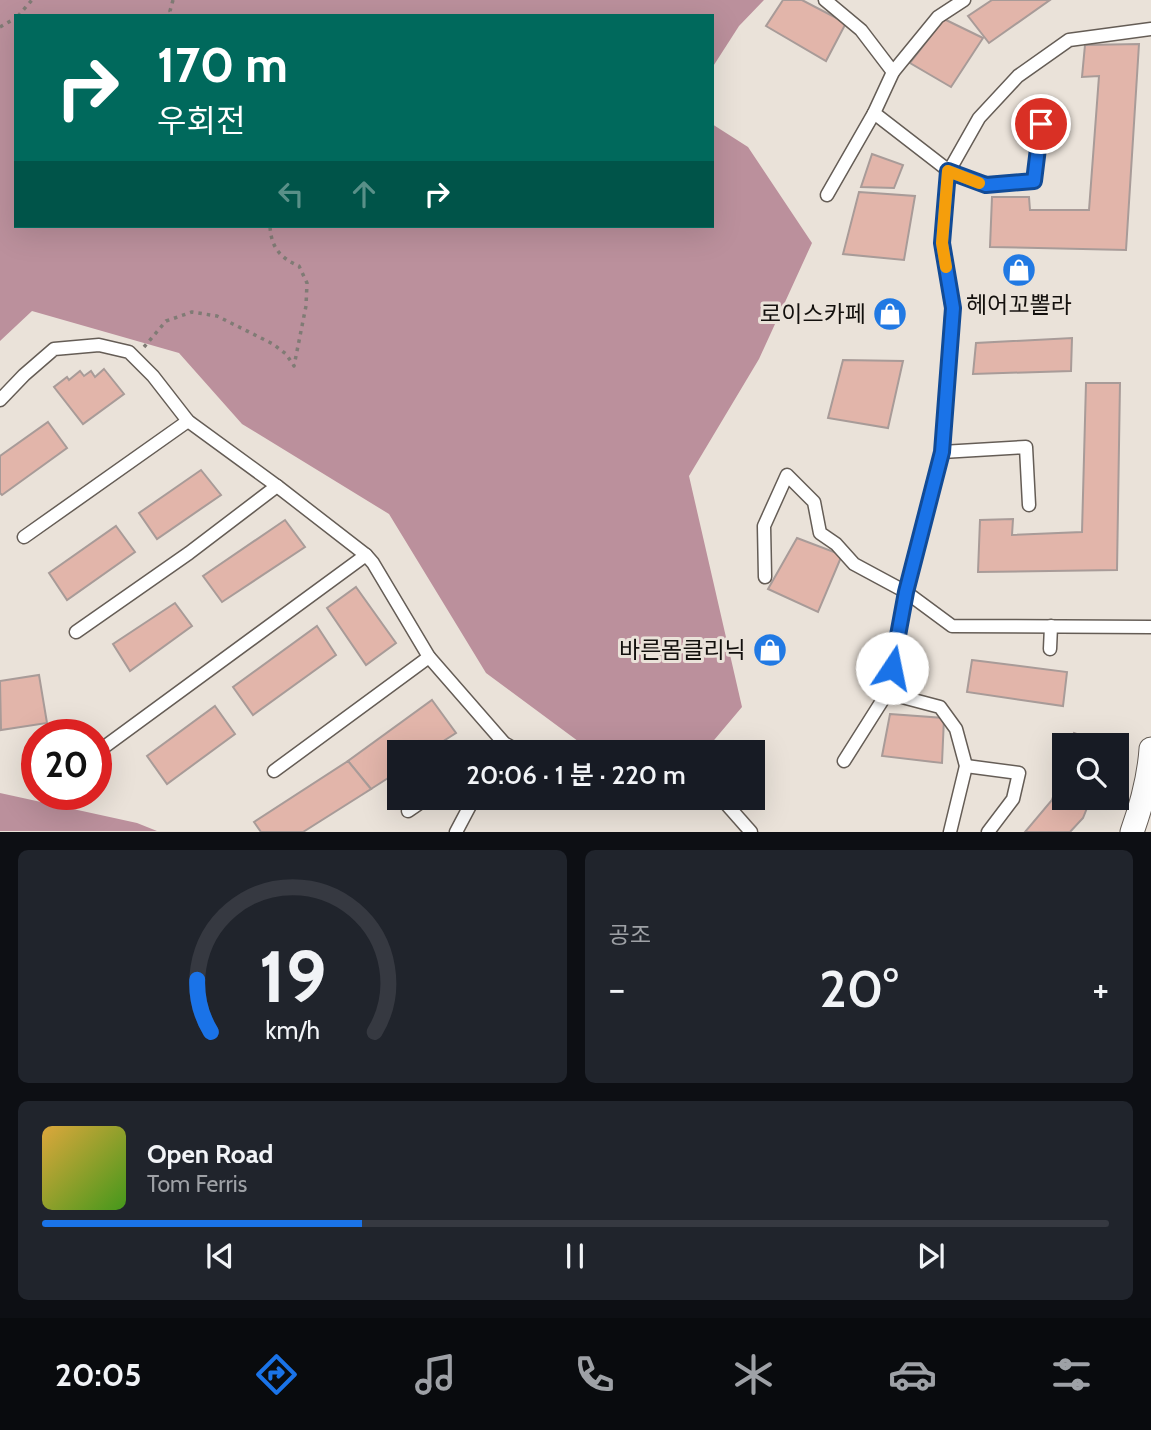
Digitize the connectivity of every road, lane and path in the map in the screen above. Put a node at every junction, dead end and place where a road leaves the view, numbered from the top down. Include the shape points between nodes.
1 (32, 0) edge
2 (825, 0) edge
3 (964, 0) edge
4 (20, 14) edge
5 (1151, 29) edge
6 (893, 72) junction
7 (874, 113) junction
8 (1041, 124) dead end
9 (948, 171) junction
10 (827, 195) dead end
11 (270, 228) edge
12 (135, 359) junction
13 (0, 400) edge
14 (188, 421) junction
15 (942, 452) junction
16 (277, 486) junction
17 (1028, 505) dead end
18 (24, 537) dead end
19 (366, 555) junction
20 (765, 577) dead end
21 (906, 592) junction
22 (1051, 626) junction
23 (1151, 627) edge
24 (76, 632) dead end
25 (1050, 649) dead end
26 (429, 657) junction
27 (887, 693) junction
28 (112, 740) edge
29 (495, 740) edge
30 (1151, 750) edge
31 (844, 761) dead end
32 (966, 766) junction
33 (274, 771) dead end
34 (467, 810) edge
35 (732, 810) edge
36 (456, 831) edge
37 (751, 831) edge
38 (950, 831) edge
39 (988, 831) edge
40 (1132, 831) edge

1 - 4 path
2 - 6 lane via 861,30
3 - 6 lane via 938,17
5 - 9 lane via 1069,40 1018,76 979,118
6 - 7 lane
7 - 9 lane
7 - 10 lane
8 - 9 lane via 1034,181 986,185
9 - 15 lane via 942,243 953,308
11 - 12 path via 275,248 299,266 307,283 294,366 273,344 217,316 192,312 166,321
12 - 13 lane via 128,352 99,345 54,349
12 - 14 lane
14 - 16 lane
14 - 18 lane
15 - 17 lane via 1026,447
15 - 21 lane
16 - 19 lane
16 - 24 lane
19 - 26 lane
19 - 28 lane
20 - 21 lane via 764,526 787,475 814,502 820,533 854,564
21 - 22 lane via 952,626
21 - 27 lane
22 - 23 lane
22 - 25 lane
26 - 29 lane
26 - 33 lane
27 - 31 lane
27 - 32 lane via 940,707 956,729
30 - 40 street
32 - 38 lane
32 - 39 lane via 1019,773 1013,799
34 - 36 lane
35 - 37 lane

